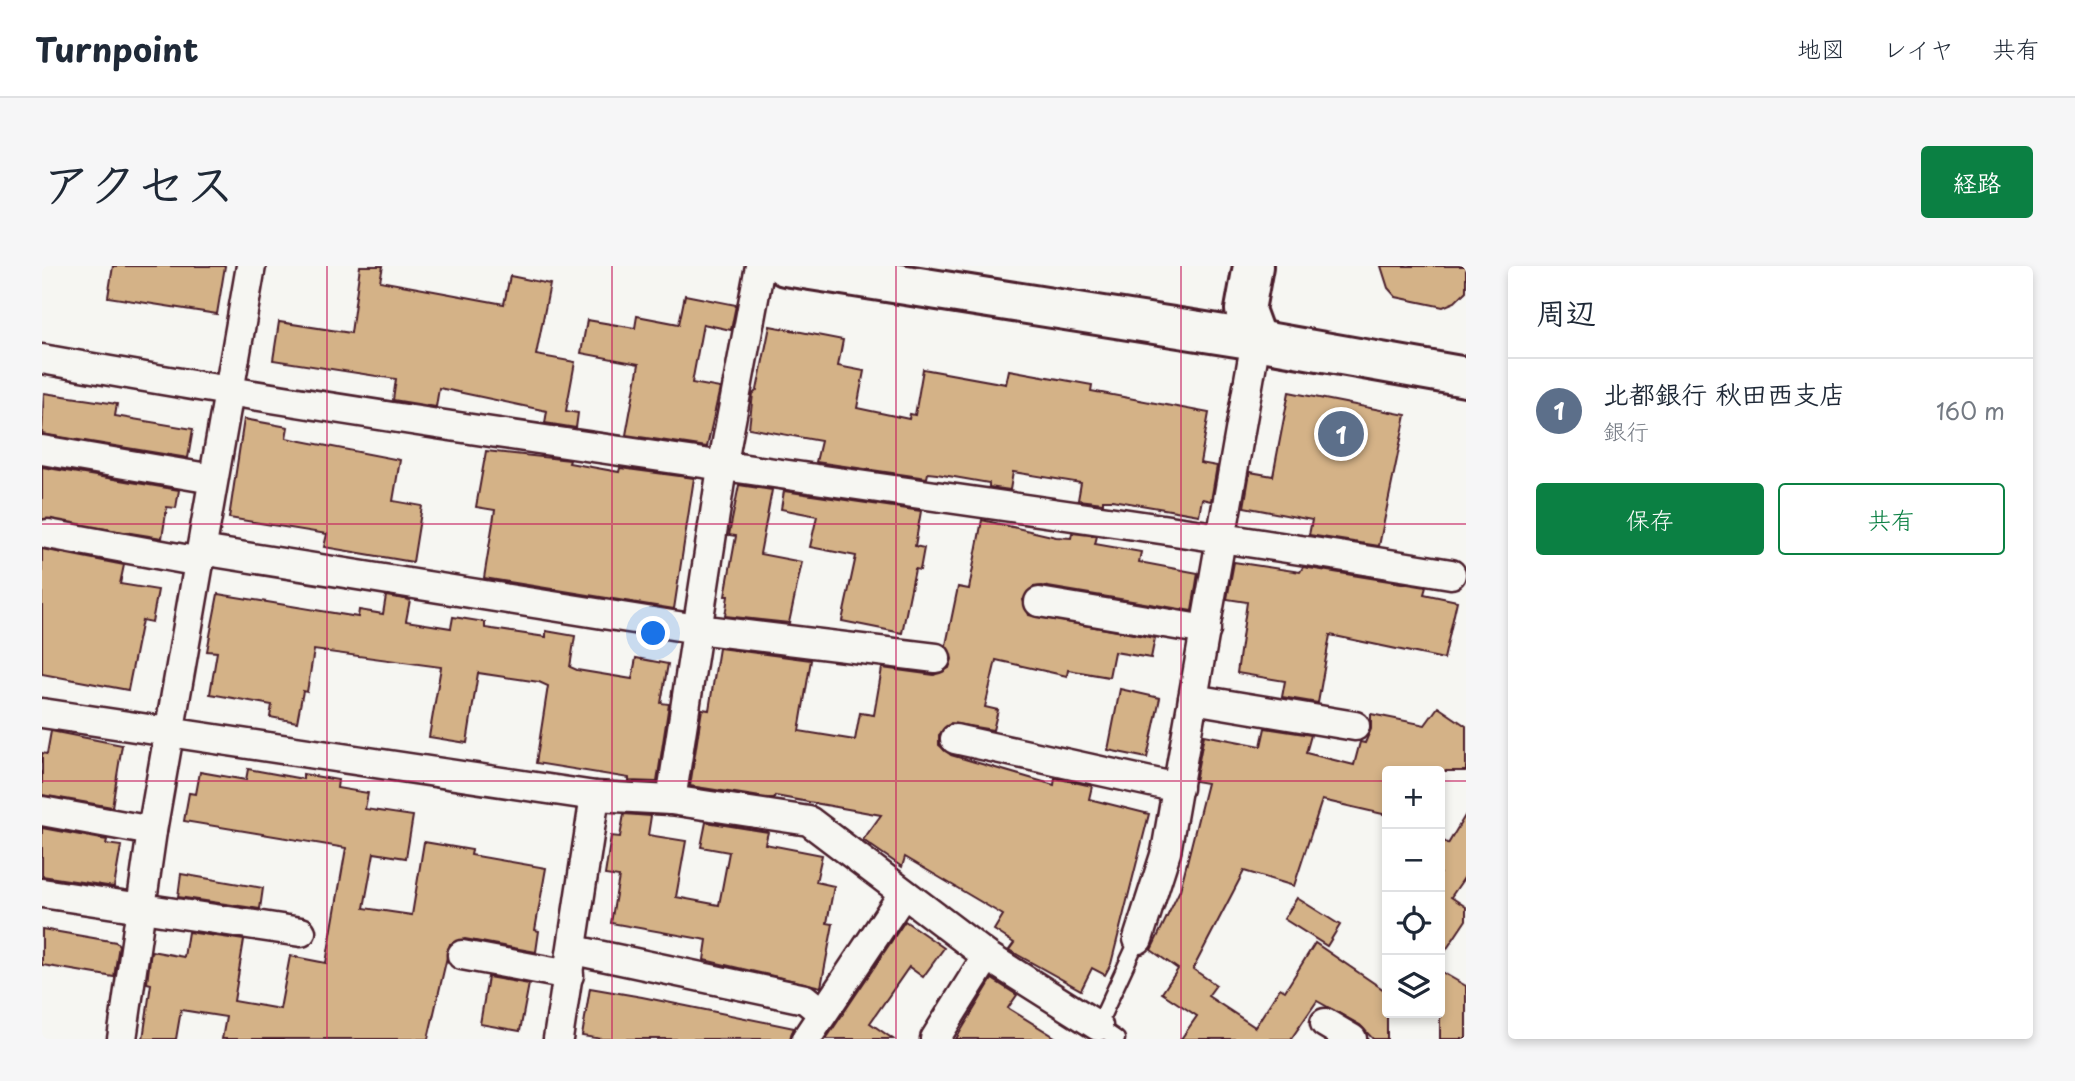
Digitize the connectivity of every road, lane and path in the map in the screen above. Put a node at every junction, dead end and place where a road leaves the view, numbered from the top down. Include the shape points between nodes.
1 (251, 266) edge
2 (760, 266) edge
3 (785, 266) edge
4 (1252, 266) edge
5 (1256, 340) junction
6 (42, 359) edge
7 (1466, 377) edge
8 (229, 393) junction
9 (42, 450) edge
10 (722, 468) junction
11 (213, 479) junction
12 (48, 534) dead end
13 (1223, 536) junction
14 (201, 556) junction
15 (1451, 574) dead end
16 (1039, 603) dead end
17 (697, 629) junction
18 (1206, 630) junction
19 (936, 658) dead end
20 (1194, 699) junction
21 (42, 713) edge
22 (1355, 726) dead end
23 (170, 734) junction
24 (956, 739) dead end
25 (1178, 788) junction
26 (595, 796) junction
27 (671, 800) junction
28 (42, 811) edge
29 (152, 831) junction
30 (42, 894) edge
31 (903, 894) junction
32 (142, 910) junction
33 (301, 932) dead end
34 (1138, 939) joint
35 (462, 955) dead end
36 (987, 956) junction
37 (572, 962) junction
38 (821, 1012) junction
39 (1325, 1023) dead end
40 (1107, 1032) edge
41 (122, 1039) edge
42 (558, 1039) edge
43 (806, 1039) edge
44 (935, 1039) edge
45 (1352, 1039) edge

1 - 8 street
2 - 10 street
3 - 5 street
4 - 5 street via 1245,310
5 - 7 street
5 - 13 street
6 - 8 street
8 - 10 street
8 - 11 street
9 - 11 street
10 - 13 street
10 - 17 street
11 - 14 street
12 - 14 street
13 - 15 street
13 - 18 street
14 - 17 street
14 - 23 street
16 - 18 street
17 - 19 street
17 - 27 street
18 - 20 street
20 - 22 street
20 - 25 street
21 - 23 street
23 - 26 street
23 - 29 street
24 - 25 street
25 - 34 street via 1166,852
26 - 27 street
26 - 37 street
27 - 31 street via 809,821
28 - 29 street
29 - 32 street
30 - 32 street
31 - 36 street
31 - 38 street
32 - 33 street
32 - 41 street
34 - 40 lane
35 - 37 street
36 - 40 street
36 - 44 street
37 - 38 street via 805,999
37 - 42 street
38 - 43 street
39 - 45 street

